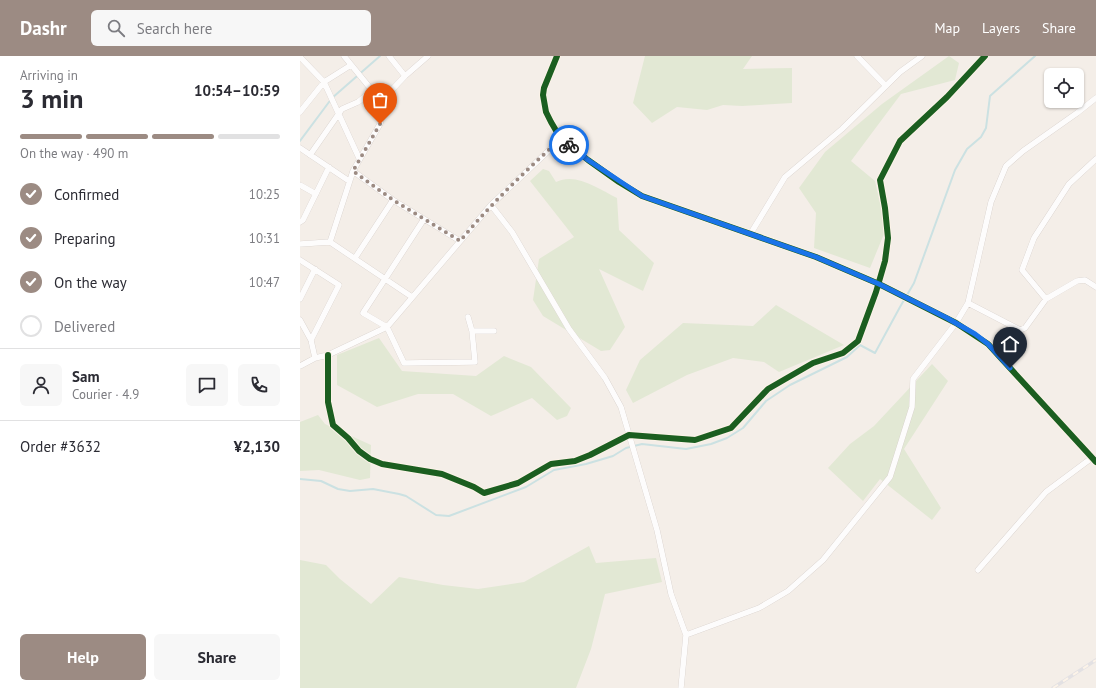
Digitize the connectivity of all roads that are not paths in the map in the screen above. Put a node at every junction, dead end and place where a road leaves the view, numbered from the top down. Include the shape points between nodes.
1 (344, 56) edge
2 (389, 56) edge
3 (428, 56) edge
4 (557, 56) edge
5 (857, 56) edge
6 (922, 56) edge
7 (985, 56) edge
8 (301, 60) edge
9 (351, 65) junction
10 (405, 76) junction
11 (324, 82) junction
12 (885, 86) junction
13 (372, 91) junction
14 (1096, 98) edge
15 (384, 105) junction
16 (300, 112) edge
17 (338, 113) junction
18 (561, 139) junction
19 (300, 148) edge
20 (310, 155) junction
21 (359, 158) junction
22 (1096, 159) edge
23 (329, 167) junction
24 (353, 171) junction
25 (349, 181) junction
26 (300, 185) edge
27 (316, 194) junction
28 (393, 200) junction
29 (490, 205) junction
30 (424, 219) junction
31 (301, 220) edge
32 (751, 233) junction
33 (460, 241) junction
34 (330, 242) junction
35 (300, 244) edge
36 (355, 258) junction
37 (300, 260) edge
38 (315, 269) junction
39 (385, 278) junction
40 (879, 284) junction
41 (1096, 288) edge
42 (412, 298) junction
43 (300, 299) edge
44 (1046, 299) junction
45 (968, 303) junction
46 (468, 317) dead end
47 (300, 320) edge
48 (956, 323) junction
49 (387, 327) junction
50 (472, 331) junction
51 (494, 331) dead end
52 (311, 340) junction
53 (328, 355) junction
54 (315, 358) junction
55 (300, 366) edge
56 (630, 435) junction
57 (1094, 460) edge
58 (978, 570) dead end
59 (686, 635) junction
60 (681, 688) edge

1 - 9 street
2 - 10 street
3 - 10 street
4 - 18 street via 544,88 543,100 546,112
5 - 12 street
6 - 12 street
7 - 40 street via 948,97 900,141 880,180 888,238
8 - 11 street
9 - 11 street
9 - 13 street
10 - 15 street via 387,95
11 - 16 street
11 - 17 street
12 - 32 street via 842,129 785,177
13 - 15 street
13 - 17 street
14 - 45 street via 1006,166 990,202
15 - 21 street via 380,124
17 - 20 street
17 - 21 street
18 - 29 street
18 - 32 street via 642,196
19 - 20 street
20 - 23 street
21 - 24 street
22 - 44 street via 1069,184 1034,238 1022,270
23 - 25 street
23 - 27 street
24 - 25 street
24 - 28 street
25 - 34 street
26 - 27 street
27 - 31 street
28 - 30 street
28 - 36 street
29 - 33 street
29 - 56 street via 512,232 569,329 605,378 621,407
30 - 33 street
30 - 39 street
32 - 40 street
33 - 42 street
34 - 35 street
34 - 36 street
36 - 39 street
37 - 38 street
38 - 43 street
38 - 52 street via 339,285
39 - 42 street
39 - 49 street via 363,313
40 - 48 street
40 - 56 street via 858,341 843,352 813,363 768,389 731,428 695,440
41 - 44 street via 1084,280 1077,281
42 - 49 street
44 - 45 street via 1025,328 1020,330
45 - 48 street
46 - 50 street
47 - 52 street
48 - 57 street via 988,344
48 - 59 street via 914,379 912,407 890,478 823,560 788,591 759,608
49 - 50 street via 404,363 475,362
49 - 53 street
50 - 51 street
52 - 54 street
53 - 54 street
53 - 56 street via 328,402 333,425 359,451 382,464 442,474 484,493 518,483 551,464 575,461
54 - 55 street
56 - 59 street via 657,530 671,594
57 - 58 street via 1046,492
59 - 60 street

